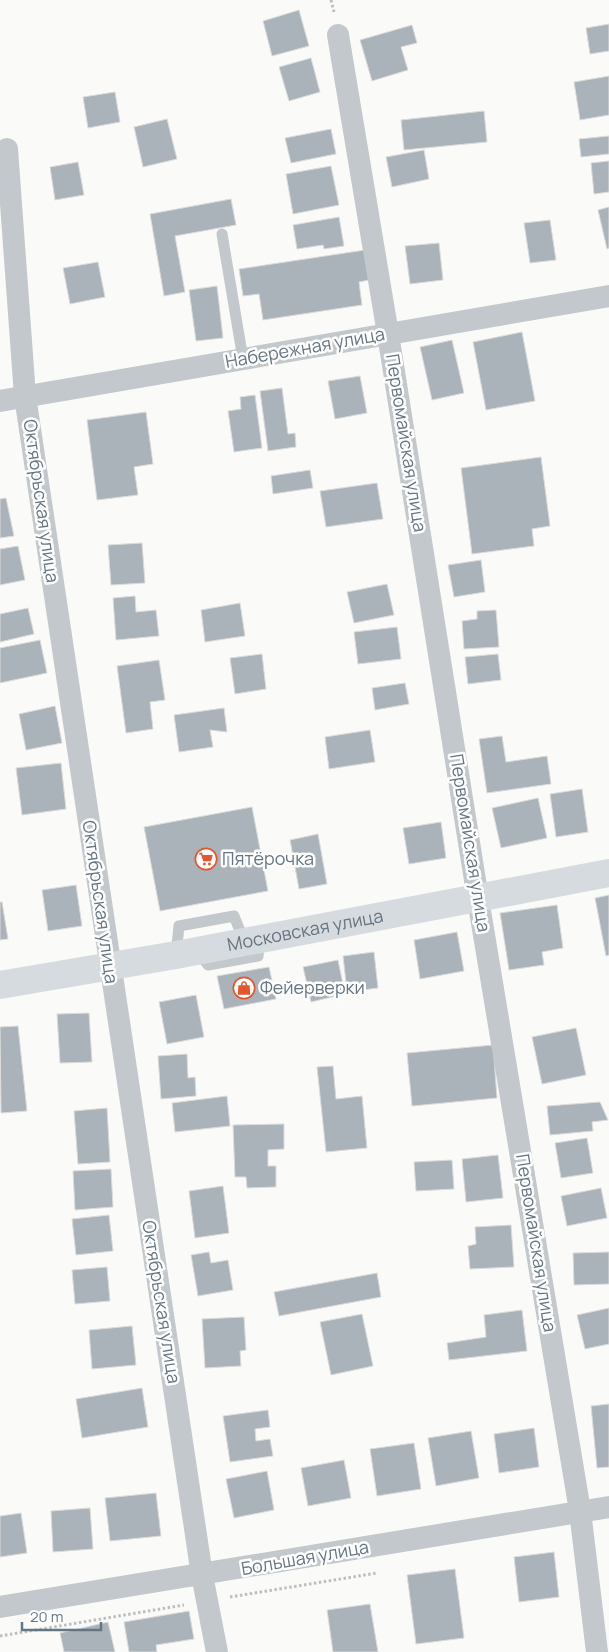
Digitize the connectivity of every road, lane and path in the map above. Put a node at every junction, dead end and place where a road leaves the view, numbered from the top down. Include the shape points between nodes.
1 (338, 34) dead end
2 (7, 149) dead end
3 (222, 234) dead end
4 (609, 296) edge
5 (388, 334) junction
6 (243, 359) junction
7 (25, 396) junction
8 (0, 400) edge
9 (609, 873) edge
10 (478, 899) junction
11 (110, 966) junction
12 (0, 985) edge
13 (609, 1507) edge
14 (580, 1511) junction
15 (381, 1572) dead end
16 (202, 1575) junction
17 (207, 1601) junction
18 (0, 1607) edge
19 (0, 1636) edge
20 (217, 1652) edge
21 (597, 1652) edge

1 - 5 street, Первомайская улица
2 - 7 street, Октябрьская улица
3 - 6 lane
4 - 5 street, Набережная улица
5 - 6 street, Набережная улица
5 - 10 street, Первомайская улица
6 - 7 street, Набережная улица
7 - 8 street, Набережная улица
7 - 11 street, Октябрьская улица
9 - 10 street, Московская улица
10 - 11 street, Московская улица
10 - 14 street, Первомайская улица
11 - 12 street, Московская улица
11 - 16 street, Октябрьская улица
13 - 14 street, Большая улица
14 - 16 street, Большая улица
14 - 21 street, Первомайская улица
15 - 17 path
16 - 17 street, Октябрьская улица
16 - 18 street, Большая улица
17 - 19 path
17 - 20 street, Октябрьская улица

